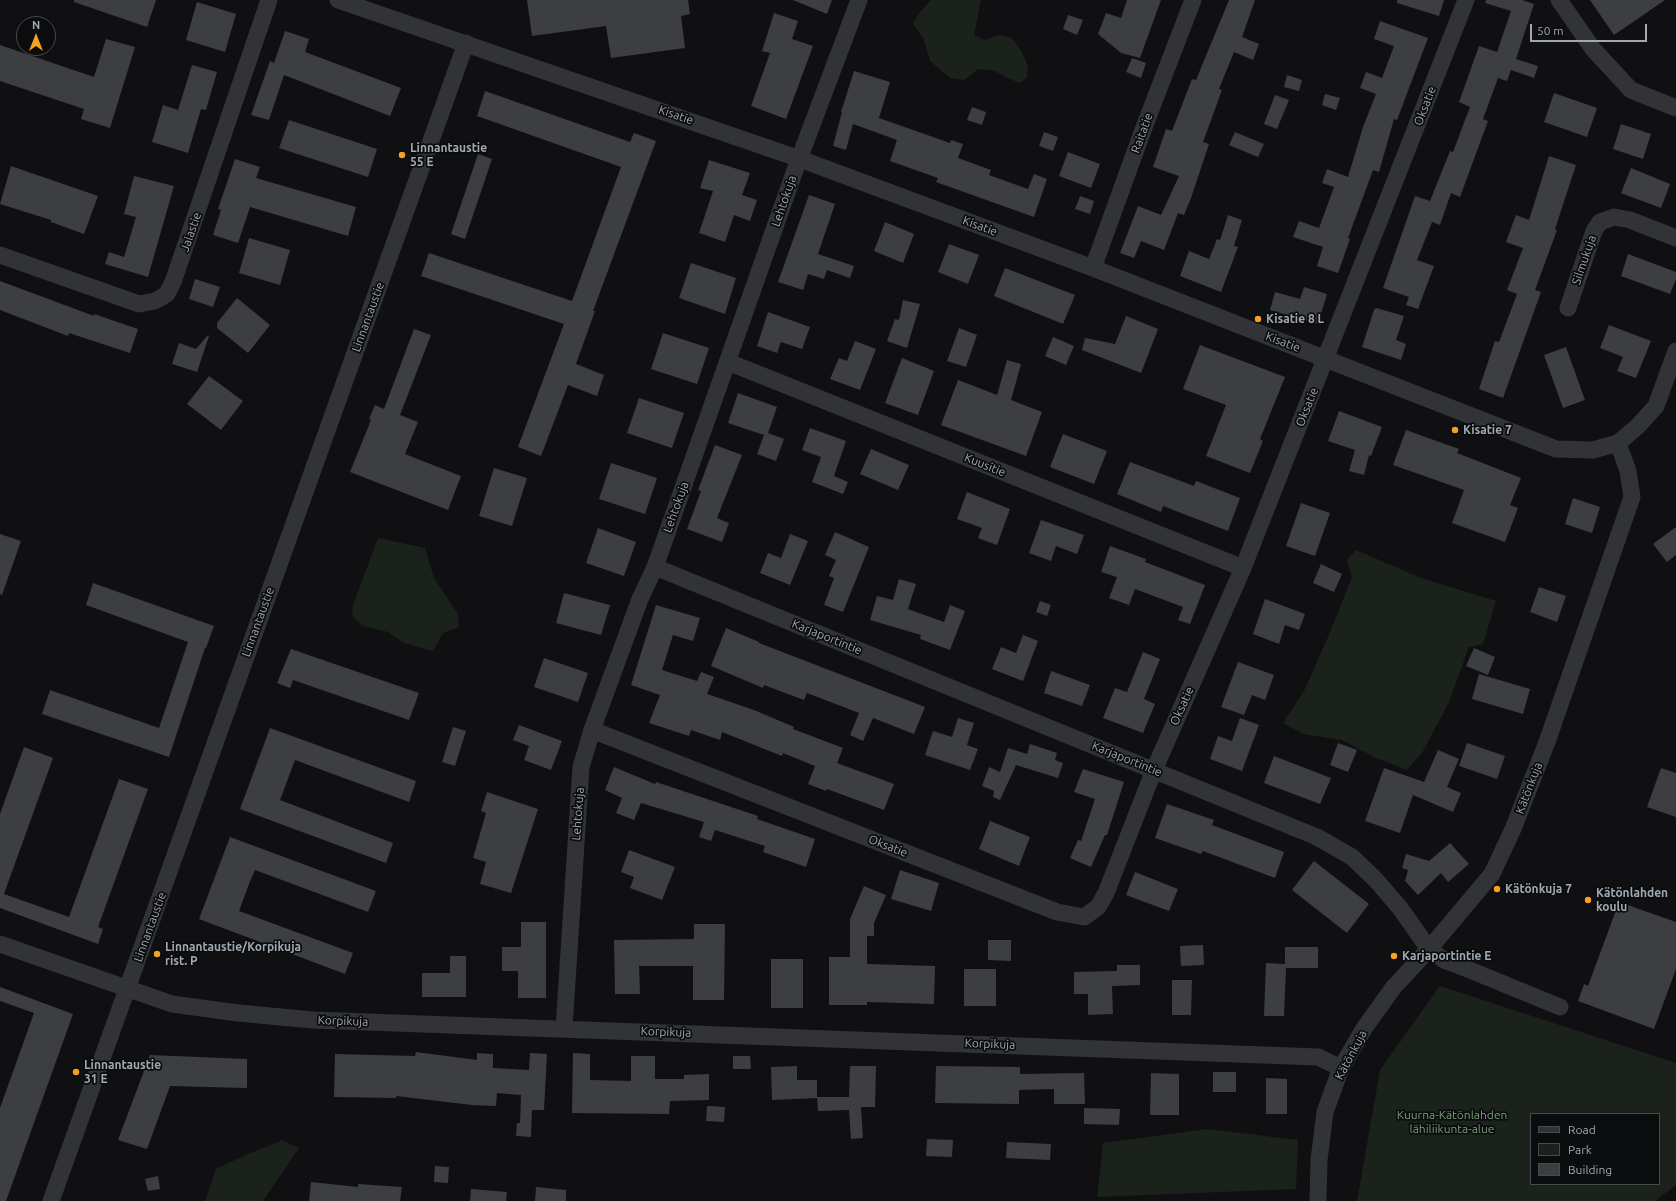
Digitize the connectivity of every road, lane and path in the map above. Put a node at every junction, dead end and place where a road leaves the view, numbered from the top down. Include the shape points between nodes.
1 (269, 0) edge
2 (338, 0) edge
3 (859, 0) edge
4 (1193, 0) edge
5 (1466, 0) edge
6 (1559, 0) edge
7 (466, 43) junction
8 (1676, 108) edge
9 (800, 158) junction
10 (1676, 238) edge
11 (0, 255) edge
12 (1093, 268) junction
13 (1568, 308) dead end
14 (1676, 351) edge
15 (1326, 359) junction
16 (728, 362) junction
17 (1618, 443) junction
18 (655, 567) junction
19 (1243, 568) junction
20 (592, 730) junction
21 (1154, 770) junction
22 (0, 944) edge
23 (1429, 949) junction
24 (128, 989) junction
25 (1560, 1007) dead end
26 (564, 1028) junction
27 (1341, 1068) junction
28 (51, 1201) edge
29 (1318, 1201) edge

1 - 11 street, Jalastie via 167,294 155,301 139,304
2 - 7 street, Kisatie
3 - 9 street, Lehtokuja
4 - 12 street, Raitatie
5 - 15 street, Oksatie
6 - 8 street via 1592,49 1631,90
7 - 9 street, Kisatie
7 - 24 street, Linnantaustie
9 - 12 street, Kisatie
9 - 16 street, Lehtokuja
10 - 13 street, Silmukuja via 1630,220 1614,217 1600,222 1594,231
12 - 15 street, Kisatie
14 - 17 street via 1656,406
15 - 17 street, Kisatie via 1556,449 1592,450
15 - 19 street, Oksatie
16 - 18 street, Lehtokuja
16 - 19 street, Kuusitie
17 - 23 street, Kätönkuja via 1628,471 1632,497 1546,742 1513,829 1492,874
18 - 20 street, Lehtokuja via 640,599
18 - 21 street, Karjaportintie
19 - 21 street, Oksatie
20 - 21 street, Oksatie via 1057,912 1084,917 1098,907 1106,893
20 - 26 street, Lehtokuja via 581,767
21 - 23 street, Karjaportintie via 1318,837 1352,857 1400,908
22 - 24 street, Korpikuja
23 - 25 street, Karjaportintie via 1444,960
23 - 27 street, Kätönkuja via 1392,988
24 - 26 street, Korpikuja via 172,1004 313,1020
24 - 28 street, Linnantaustie
26 - 27 street, Korpikuja via 1318,1057
27 - 29 street, Kätönkuja via 1325,1112 1319,1160

